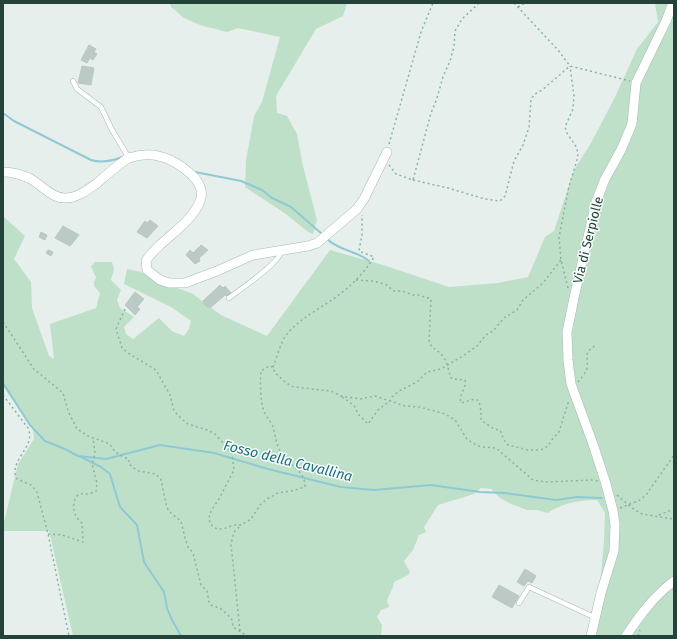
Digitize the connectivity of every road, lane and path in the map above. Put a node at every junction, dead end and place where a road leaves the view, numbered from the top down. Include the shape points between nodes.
1 (433, 3) edge
2 (479, 3) edge
3 (514, 3) edge
4 (525, 3) edge
5 (673, 3) edge
6 (518, 7) junction
7 (570, 66) junction
8 (73, 81) dead end
9 (636, 83) junction
10 (385, 156) junction
11 (129, 158) junction
12 (3, 172) edge
13 (413, 180) junction
14 (362, 214) dead end
15 (282, 250) junction
16 (562, 260) junction
17 (356, 280) junction
18 (229, 298) dead end
19 (574, 298) junction
20 (124, 309) dead end
21 (3, 322) edge
22 (596, 345) dead end
23 (447, 365) junction
24 (273, 367) junction
25 (573, 389) junction
26 (3, 395) edge
27 (341, 396) junction
28 (570, 399) dead end
29 (390, 401) junction
30 (93, 438) junction
31 (674, 455) edge
32 (606, 484) junction
33 (616, 494) dead end
34 (627, 504) junction
35 (674, 509) edge
36 (613, 511) junction
37 (657, 516) junction
38 (674, 521) edge
39 (241, 525) junction
40 (48, 534) junction
41 (674, 581) edge
42 (519, 604) dead end
43 (596, 618) junction
44 (240, 631) junction
45 (69, 636) edge
46 (248, 636) edge
47 (591, 636) edge
48 (626, 636) edge

1 - 10 path via 421,32
2 - 13 path via 462,19 455,31 454,47 431,113
3 - 6 path
4 - 6 path
5 - 9 street, Via di Serpiolle
6 - 7 path
7 - 9 path
7 - 13 path via 531,99 529,127 514,161 505,196 500,201
7 - 16 path via 574,96 573,110 566,127 567,133 578,148 578,157 569,186 559,237
8 - 11 lane via 77,89 100,107
9 - 19 street, Via di Serpiolle via 632,124 596,202
10 - 13 path via 396,174
10 - 15 street via 357,209 317,244
11 - 12 street via 89,189 67,198 60,198 29,178
11 - 15 street via 157,155 166,158 187,171 197,181 201,190 202,198 192,215 152,253 146,262 147,270 160,280 169,283 185,282 253,255
14 - 17 path via 360,251 374,257
15 - 18 lane via 281,256 274,263
16 - 19 path via 569,290
16 - 23 path via 543,283 523,300 517,310 504,318 477,346
17 - 23 path via 385,284 394,291 431,299 429,342 432,348 440,352
17 - 24 path via 302,319 285,336
19 - 25 street, Via di Serpiolle via 567,332
20 - 39 path via 116,329 122,348 156,370 170,395 174,411 182,419 188,424 215,434 232,453 234,470 211,511 210,524 217,529
21 - 30 path via 34,369 63,393 77,429
22 - 25 path via 589,350 586,357 587,368
23 - 28 path via 450,377 465,380 461,403 475,399 479,401 481,420 494,430 500,430 508,445 515,447 541,450 548,446 559,432
23 - 29 path via 427,372 417,382 399,391
24 - 27 path via 276,375 289,386 331,391
24 - 39 path via 269,366 261,371 259,385 264,411 273,427 279,449 284,458 297,468 304,478 305,487 272,496 260,505 251,519
25 - 32 street, Via di Serpiolle
26 - 40 path via 30,431 29,443 14,472 17,479 36,490
27 - 29 path via 360,399 375,396
27 - 29 path via 354,405 358,414 368,424 378,410
29 - 32 path via 450,417 455,420 467,439 482,448 496,448 533,480 593,480
30 - 40 path via 95,453 92,464 97,483 96,491 77,496 74,504 74,511 82,523 83,542 62,535
30 - 44 path via 110,444 113,450 129,459 132,467 156,474 161,480 167,508 181,521 201,585 207,591 209,602 227,614 232,620 233,627
31 - 34 path via 646,495
32 - 36 street, Via di Serpiolle
33 - 34 path
34 - 36 path
34 - 37 path via 642,514
35 - 37 path
36 - 43 street, Via di Serpiolle via 614,551
37 - 38 path
39 - 44 path via 234,532 231,544
40 - 45 path
41 - 48 street via 640,614
42 - 43 lane via 529,587
43 - 47 street, Via di Serpiolle
44 - 46 path

